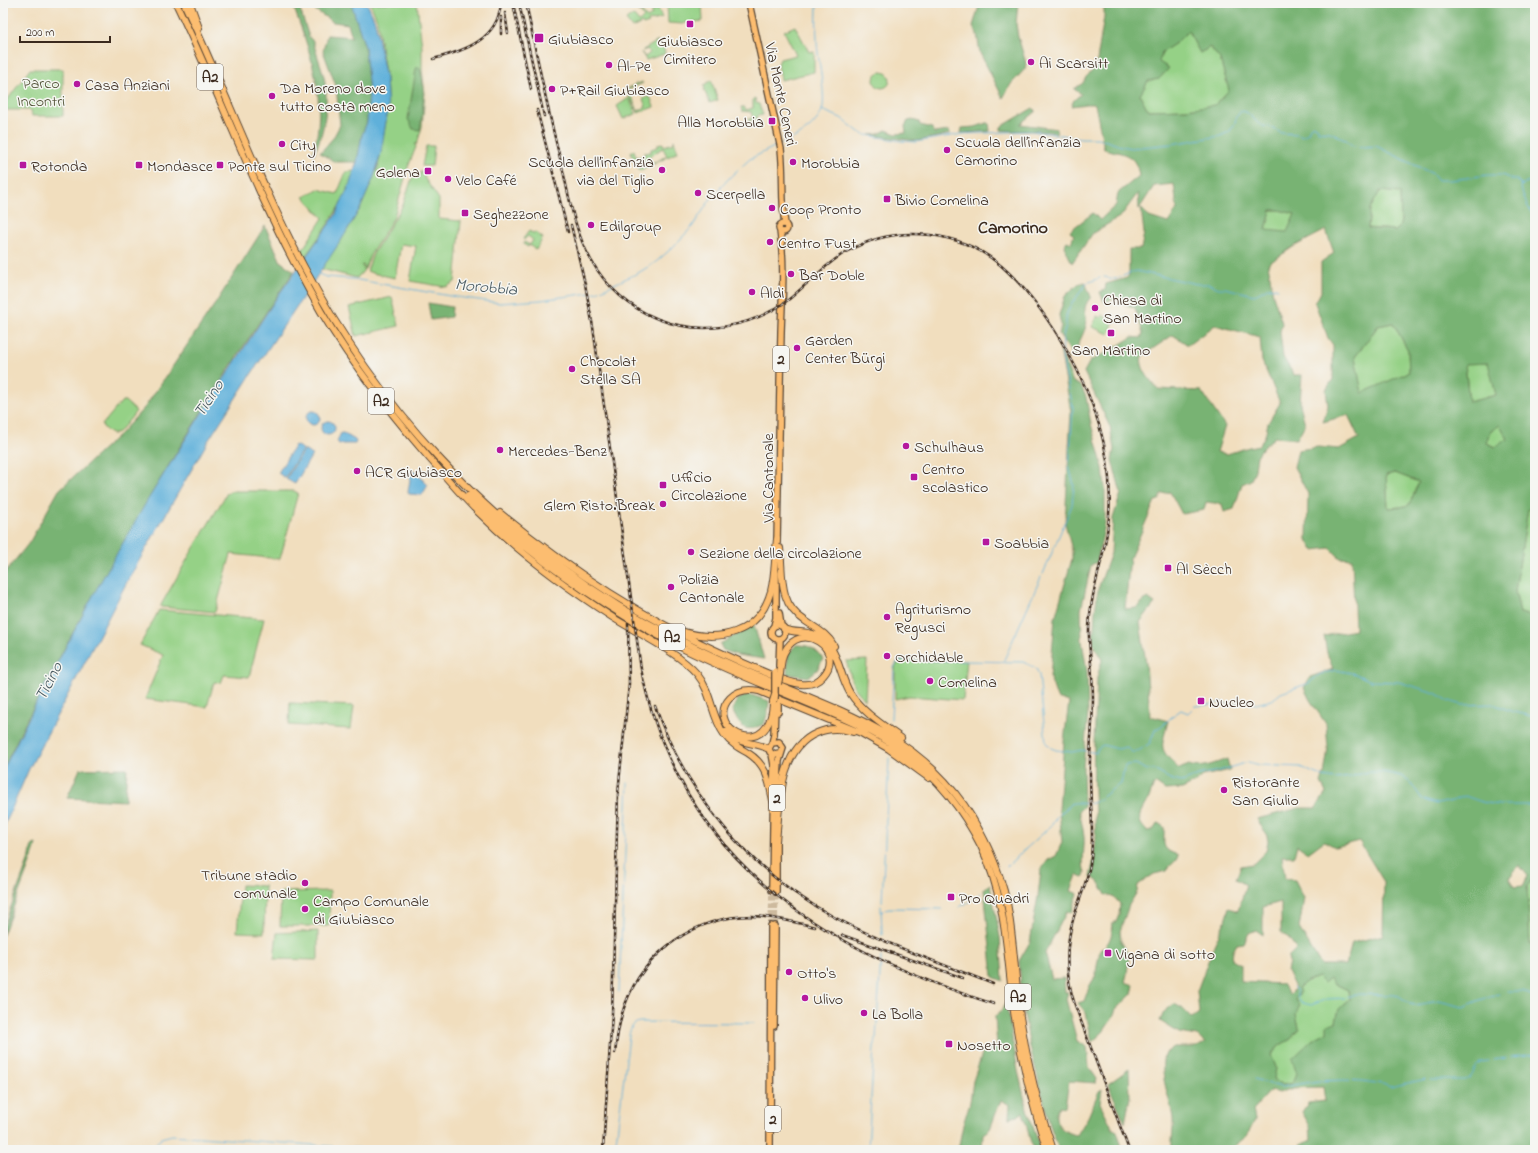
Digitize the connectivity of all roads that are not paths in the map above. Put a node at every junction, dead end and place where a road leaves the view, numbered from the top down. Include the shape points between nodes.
1 (176, 3) edge
2 (184, 3) edge
3 (190, 3) edge
4 (749, 3) edge
5 (217, 77) junction
6 (782, 231) joint
7 (340, 336) junction
8 (422, 439) junction
9 (430, 459) junction
10 (779, 488) junction
11 (777, 539) junction
12 (780, 548) junction
13 (655, 619) junction
14 (774, 626) junction
15 (782, 628) junction
16 (774, 638) junction
17 (780, 639) junction
18 (842, 672) junction
19 (778, 673) junction
20 (778, 684) joint
21 (775, 700) junction
22 (717, 719) junction
23 (873, 739) junction
24 (779, 742) junction
25 (772, 743) junction
26 (771, 752) junction
27 (780, 754) junction
28 (948, 791) junction
29 (773, 801) junction
30 (776, 841) junction
31 (773, 926) tunnel mouth
32 (771, 1150) edge
33 (1047, 1150) edge
34 (1053, 1150) edge

1 - 7 highway, A2 via 270,213 311,294
2 - 5 highway, A2
3 - 5 highway, A2
4 - 6 main road, Via Monte Ceneri via 781,149 783,224 779,228
5 - 7 highway, A2 via 274,206
6 - 10 main road, Via Cantonale / 2
7 - 8 highway, A2
7 - 9 highway, A2 via 370,386
8 - 13 highway, A2 via 481,497 534,540 597,584
8 - 28 highway, A2 via 464,486 504,522 595,591 652,626 702,652 846,712 873,726 913,752 929,766
9 - 22 highway, A2 via 473,507 533,562 588,602 676,656 691,668 705,685
9 - 28 highway, A2 via 513,536 559,573 600,601 692,653 878,735 915,761
10 - 11 main road, Via Cantonale / 2
10 - 12 main road, Via Cantonale / 2
11 - 13 highway, A2 via 769,596 760,614 744,628 726,635 702,636
11 - 14 main road, Via Cantonale / 2
12 - 15 main road, Via Cantonale / 2 via 779,618
12 - 18 highway, A2 via 787,604 796,615 830,640 838,655
13 - 19 highway, A2 via 722,654 795,683 809,684 822,678 829,665 827,652 823,645 814,639 798,639 784,652
14 - 15 main road
14 - 16 main road via 771,632
15 - 17 main road via 784,634
15 - 18 highway, A2 via 790,632 811,633 823,639 831,647
16 - 17 main road
16 - 19 main road
17 - 19 main road
18 - 28 highway, A2 via 848,689 858,703 928,760 944,776
19 - 20 highway, A2, bridge
19 - 21 main road, bridge
20 - 21 main road, bridge
21 - 23 highway, A2 via 769,723 756,735 740,736 724,718 730,698 740,691 756,690
21 - 24 main road
21 - 25 main road
22 - 26 highway, A2 via 736,740 760,745
22 - 29 highway, A2 via 729,740 763,766 769,778
23 - 28 highway, A2
23 - 30 highway, A2 via 850,731 829,730 813,735 798,746 785,775
24 - 25 main road
24 - 27 main road via 783,748
25 - 26 main road
26 - 27 main road via 776,756
26 - 29 main road, 2 via 774,765
27 - 30 main road, 2
28 - 33 highway, A2 via 984,852 995,883 1004,924 1020,1046
28 - 34 highway, A2 via 972,818 984,839 1003,888 1011,928 1024,1042 1034,1089
29 - 30 main road, 2 via 774,891
31 - 32 main road, 2

